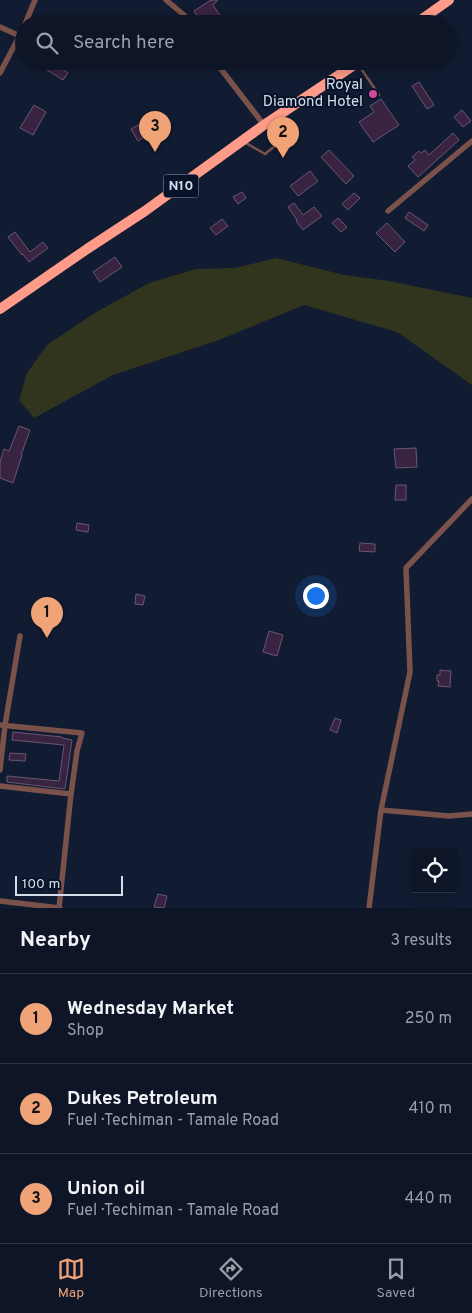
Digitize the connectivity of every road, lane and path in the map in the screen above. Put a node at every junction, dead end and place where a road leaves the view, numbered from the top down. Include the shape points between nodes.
1 (35, 0) edge
2 (166, 0) edge
3 (450, 0) edge
4 (28, 15) edge
5 (184, 15) edge
6 (428, 15) edge
7 (0, 27) edge
8 (15, 34) edge
9 (15, 45) edge
10 (222, 70) edge
11 (346, 70) edge
12 (363, 70) edge
13 (0, 73) edge
14 (379, 95) dead end
15 (278, 116) junction
16 (264, 125) junction
17 (242, 141) junction
18 (472, 141) edge
19 (388, 211) dead end
20 (0, 309) edge
21 (472, 500) edge
22 (20, 636) dead end
23 (3, 725) edge
24 (0, 770) edge
25 (0, 786) edge
26 (72, 794) junction
27 (381, 810) junction
28 (472, 814) edge
29 (0, 901) edge
30 (59, 908) edge
31 (369, 908) edge

1 - 4 street
2 - 5 street
3 - 6 highway
7 - 8 street
9 - 13 street
10 - 16 street
11 - 15 highway, N10
12 - 14 lane
15 - 16 highway, N10
15 - 17 lane via 281,141 265,154
16 - 17 highway, N10
17 - 20 highway, N10 via 146,211
18 - 19 street
21 - 27 street via 406,568 410,672
22 - 23 street
23 - 24 street
23 - 26 street via 82,733
25 - 26 street
26 - 30 street
27 - 28 street via 449,816
27 - 31 street
29 - 30 street

